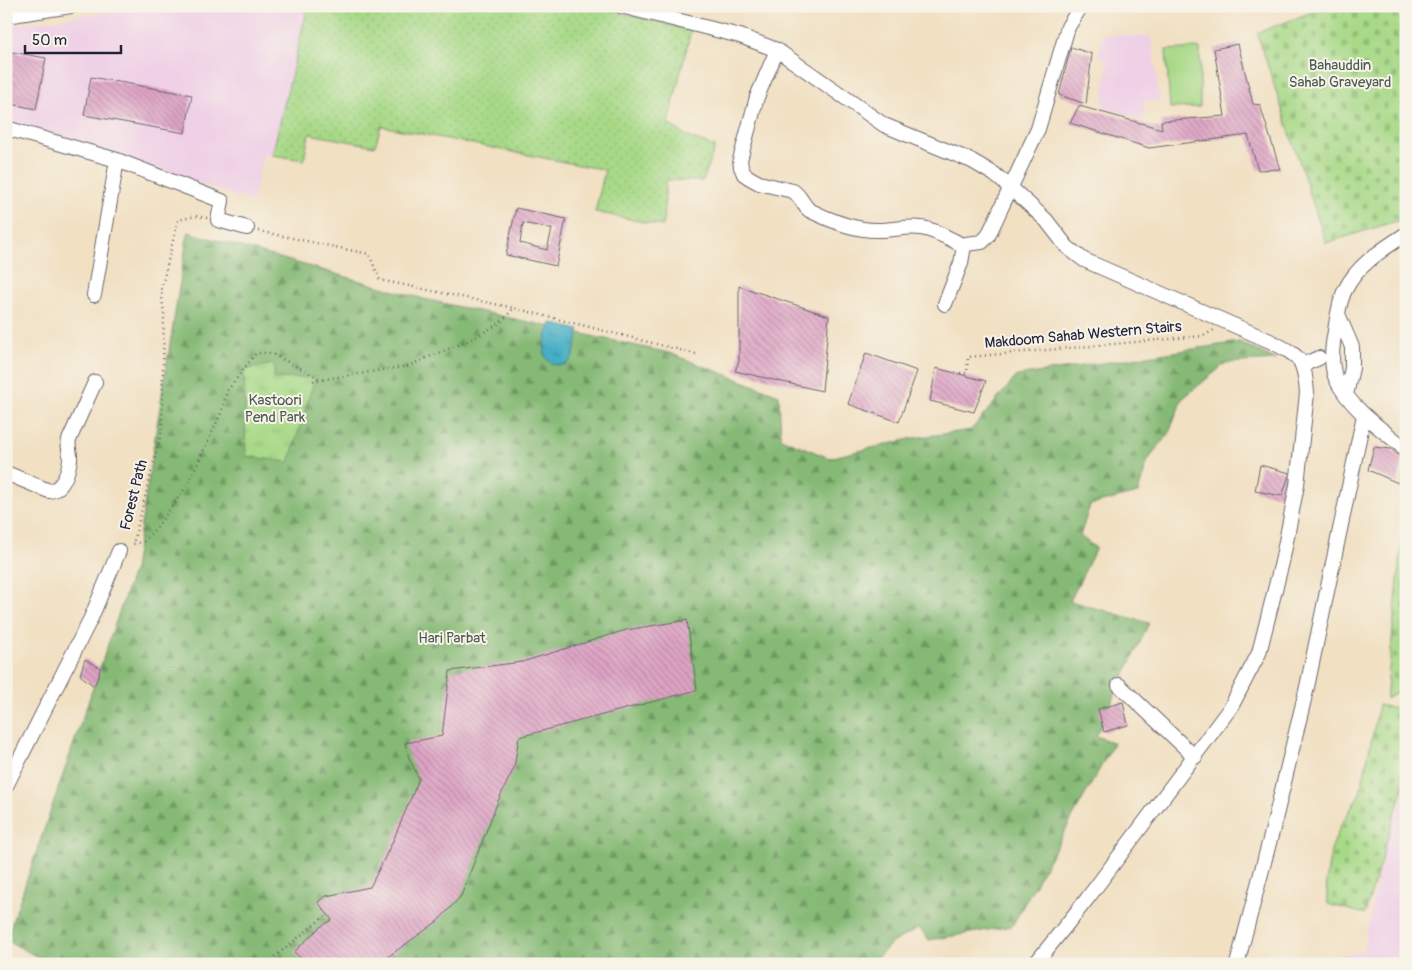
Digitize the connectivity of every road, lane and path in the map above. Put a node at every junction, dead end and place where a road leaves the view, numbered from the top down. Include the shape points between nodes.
1 (71, 6) edge
2 (621, 6) edge
3 (1081, 6) edge
4 (6, 16) edge
5 (777, 50) junction
6 (6, 128) edge
7 (117, 160) junction
8 (1011, 188) junction
9 (218, 220) junction
10 (247, 228) joint
11 (1406, 234) edge
12 (964, 246) junction
13 (94, 295) dead end
14 (945, 304) dead end
15 (514, 308) junction
16 (1338, 314) junction
17 (1225, 322) junction
18 (696, 354) dead end
19 (1326, 356) junction
20 (1302, 365) junction
21 (954, 373) dead end
22 (321, 380) junction
23 (314, 381) dead end
24 (95, 382) dead end
25 (1346, 394) junction
26 (1364, 415) junction
27 (1406, 449) edge
28 (6, 473) edge
29 (119, 552) dead end
30 (1119, 685) dead end
31 (1195, 757) junction
32 (6, 786) edge
33 (325, 916) dead end
34 (268, 964) edge
35 (1035, 964) edge
36 (1237, 964) edge

1 - 4 street
2 - 5 street via 740,36
3 - 8 street via 1068,27 1038,129
5 - 8 street via 884,125 972,161
5 - 12 street via 758,96 741,153 740,167 744,174 759,183 793,191 808,210 840,223 861,229 923,228
6 - 7 street
7 - 9 street via 222,201
7 - 13 street
8 - 12 street via 986,240
8 - 17 street via 1084,260
9 - 10 street
9 - 22 path, Forest Path via 196,216 178,220 161,290 164,314 162,430 134,544 143,542 156,528 187,486 228,391 256,353 270,353
10 - 15 path via 369,254 380,280
11 - 16 street via 1370,259 1357,274 1345,290
12 - 14 street
15 - 18 path
15 - 22 path via 500,323 474,338 408,366
16 - 19 street
16 - 25 street via 1352,347 1352,368
17 - 20 street via 1290,352
17 - 21 path, Makdoom Sahab Western Stairs via 1203,336 968,357 967,373
19 - 20 street
19 - 25 street
20 - 31 street via 1307,393 1297,485 1259,654 1231,707
22 - 23 path
24 - 28 street via 69,440 70,461 61,485 49,491
25 - 26 street
26 - 27 street
26 - 36 street via 1307,687
29 - 32 street via 91,618
30 - 31 street
31 - 35 street
33 - 34 path

